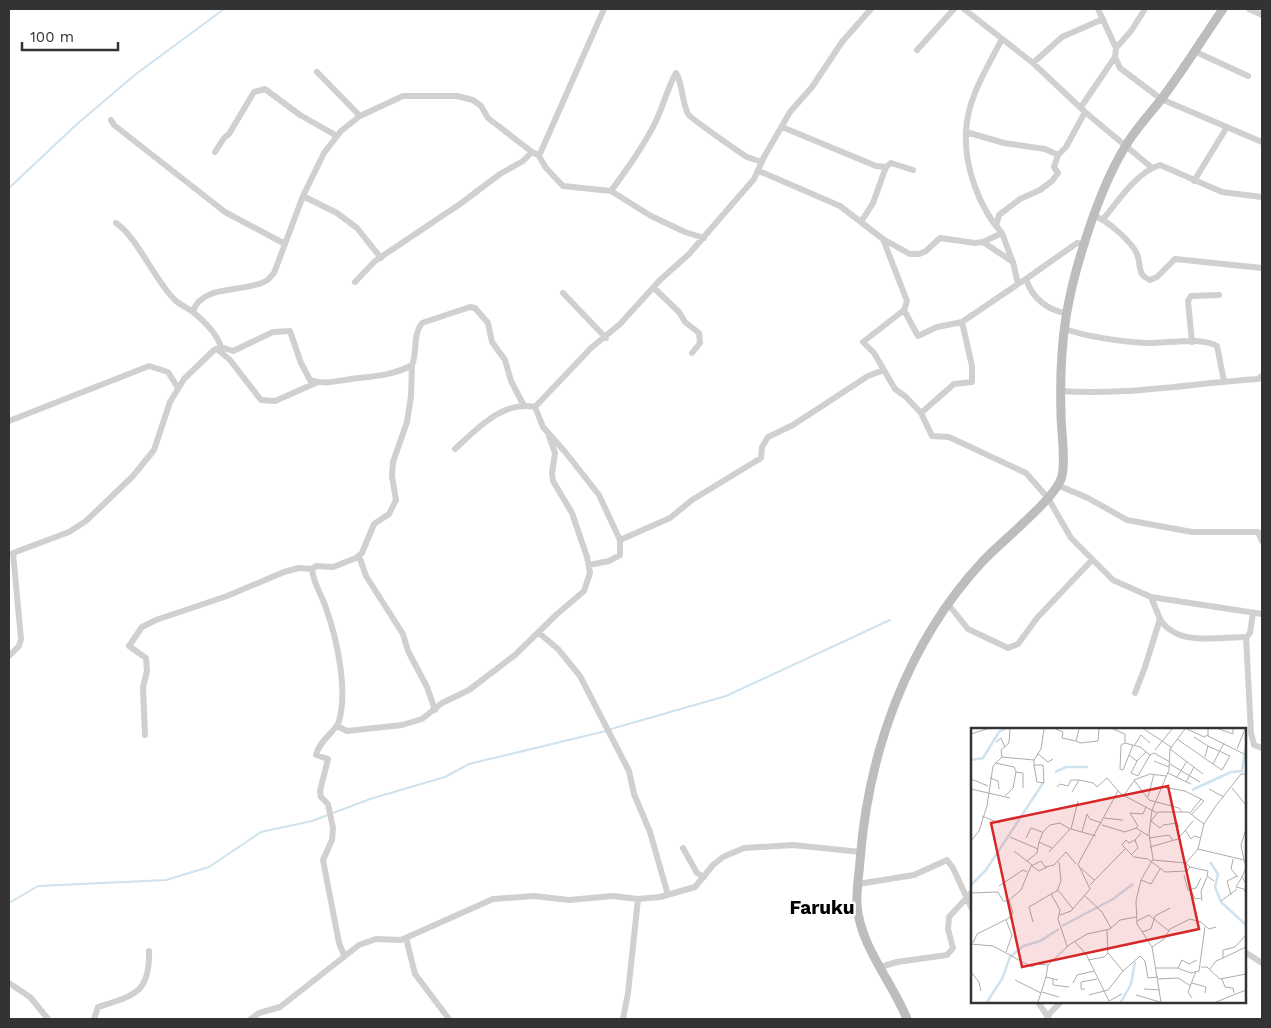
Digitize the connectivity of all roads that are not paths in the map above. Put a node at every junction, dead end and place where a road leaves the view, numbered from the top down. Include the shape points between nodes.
1 (604, 9) edge
2 (871, 9) edge
3 (954, 9) edge
4 (964, 9) edge
5 (1098, 9) edge
6 (1145, 9) edge
7 (1223, 9) edge
8 (1249, 9) edge
9 (1262, 14) edge
10 (1103, 19) junction
11 (1002, 39) junction
12 (1116, 48) junction
13 (917, 50) dead end
14 (1194, 51) junction
15 (1115, 57) junction
16 (1033, 63) junction
17 (317, 72) dead end
18 (1248, 76) dead end
19 (1161, 100) junction
20 (1083, 110) junction
21 (360, 116) junction
22 (111, 120) dead end
23 (1227, 126) junction
24 (782, 127) junction
25 (966, 132) junction
26 (337, 136) junction
27 (1262, 142) edge
28 (1125, 146) junction
29 (216, 152) dead end
30 (532, 152) junction
31 (1058, 155) junction
32 (539, 156) junction
33 (762, 162) junction
34 (886, 167) junction
35 (1151, 168) junction
36 (913, 170) dead end
37 (759, 171) junction
38 (1194, 181) junction
39 (611, 191) junction
40 (303, 196) junction
41 (1262, 198) edge
42 (1094, 216) junction
43 (1104, 218) junction
44 (861, 222) junction
45 (116, 223) dead end
46 (996, 226) junction
47 (1002, 233) junction
48 (704, 238) junction
49 (883, 239) junction
50 (984, 242) junction
51 (285, 244) junction
52 (1086, 244) junction
53 (381, 258) junction
54 (1013, 262) junction
55 (1262, 268) edge
56 (1026, 279) junction
57 (355, 282) dead end
58 (1018, 284) junction
59 (654, 288) junction
60 (563, 293) dead end
61 (1219, 295) dead end
62 (904, 310) junction
63 (193, 312) junction
64 (1067, 313) junction
65 (962, 322) junction
66 (1065, 329) junction
67 (606, 338) junction
68 (1192, 342) junction
69 (219, 348) junction
70 (692, 353) dead end
71 (412, 366) junction
72 (884, 370) junction
73 (1262, 376) edge
74 (1224, 381) junction
75 (318, 382) junction
76 (178, 388) junction
77 (1060, 391) junction
78 (523, 404) junction
79 (535, 407) junction
80 (920, 413) junction
81 (9, 421) edge
82 (548, 433) junction
83 (456, 449) dead end
84 (1057, 485) junction
85 (1048, 498) junction
86 (620, 540) junction
87 (1262, 541) edge
88 (359, 556) junction
89 (11, 557) edge
90 (1092, 560) junction
91 (589, 565) junction
92 (312, 569) junction
93 (1151, 597) junction
94 (948, 604) junction
95 (1253, 613) junction
96 (1262, 614) edge
97 (1160, 619) junction
98 (538, 633) junction
99 (1246, 638) junction
100 (9, 656) edge
101 (1135, 693) dead end
102 (435, 710) junction
103 (337, 726) junction
104 (145, 735) dead end
105 (1262, 748) edge
106 (683, 848) dead end
107 (861, 852) junction
108 (704, 877) junction
109 (858, 884) junction
110 (971, 894) edge
111 (668, 895) junction
112 (638, 899) junction
113 (968, 899) junction
114 (971, 906) edge
115 (406, 938) junction
116 (149, 951) dead end
117 (1246, 953) edge
118 (344, 955) junction
119 (1262, 963) edge
120 (880, 967) junction
121 (9, 983) edge
122 (1039, 1003) edge
123 (1060, 1003) edge
124 (1048, 1018) edge
125 (48, 1019) edge
126 (94, 1019) edge
127 (250, 1019) edge
128 (449, 1019) edge
129 (623, 1019) edge
130 (907, 1019) edge

1 - 32 street
2 - 24 street via 834,51
3 - 13 street
4 - 11 street
5 - 10 street
6 - 12 street
7 - 14 street
8 - 9 street
10 - 12 street
10 - 16 street via 1062,37
11 - 16 street
11 - 25 street via 980,81 966,118
12 - 15 street
14 - 18 street
14 - 19 street
15 - 19 street via 1120,68
15 - 20 street
16 - 20 street
17 - 21 street
19 - 23 street
19 - 28 street
20 - 28 street
20 - 31 street via 1066,147
21 - 26 street
21 - 30 street via 403,96 457,96 473,100 488,118
22 - 51 street via 225,212
23 - 27 street
23 - 38 street
24 - 33 street
24 - 34 street via 876,166
25 - 31 street via 1004,143 1045,149
25 - 46 street via 975,181 986,212
26 - 29 street via 265,90 254,92
26 - 40 street via 324,153
28 - 35 street
28 - 42 street
30 - 32 street
30 - 53 street
31 - 46 street via 1054,167 1058,173 1052,181 999,215
32 - 39 street via 563,186
33 - 37 street
33 - 39 street via 749,158 688,116 676,73 654,124
34 - 36 street via 891,163
34 - 44 street via 873,203
35 - 38 street via 1160,164
35 - 43 street
37 - 44 street via 840,206
37 - 48 street
38 - 41 street via 1222,192
39 - 48 street via 652,216
40 - 51 street
40 - 53 street via 337,213 357,228
42 - 43 street
42 - 52 street
43 - 55 street via 1137,254 1138,268 1143,277 1150,280 1176,259
44 - 49 street
45 - 63 street via 158,282 176,301
46 - 47 street
47 - 50 street
47 - 54 street
48 - 59 street
49 - 50 street via 910,254 926,251 940,238
49 - 62 street via 906,302
50 - 54 street
51 - 63 street via 277,268 265,281 213,293 195,304
52 - 56 street via 1077,243
52 - 64 street
53 - 57 street
54 - 58 street
56 - 58 street
56 - 64 street via 1029,288 1047,308
58 - 65 street
59 - 67 street
59 - 70 street via 680,312 685,322 699,332 700,343
60 - 67 street
61 - 68 street via 1191,296 1188,301
62 - 65 street via 918,336 936,327
62 - 72 street via 863,342
63 - 69 street via 219,338
64 - 66 street
65 - 80 street via 972,366 972,382 954,384
66 - 68 street via 1097,338 1146,343
66 - 77 street
67 - 79 street via 591,348
68 - 74 street via 1206,341 1217,346
69 - 75 street via 261,400 275,401
69 - 75 street via 233,350 274,332 290,331 310,380
69 - 76 street via 196,366
71 - 75 street via 371,378 329,384
71 - 78 street via 416,334 422,323 465,308 475,308 488,324 492,342 505,360
71 - 88 street via 407,422 392,462 396,500 389,514 374,524
72 - 80 street via 895,389
72 - 86 street via 868,376 768,437 762,447 761,458 692,500 670,518
73 - 74 street
74 - 77 street via 1124,391
76 - 81 street via 168,372 150,366
76 - 89 street via 154,450 116,492 86,521 69,532 14,551
77 - 84 street via 1062,477
78 - 79 street
78 - 83 street via 497,414
79 - 82 street
80 - 85 street via 932,436 949,437 1026,474
82 - 86 street via 599,495
82 - 91 street via 555,453 554,481 572,513
84 - 85 street
84 - 87 street via 1127,520 1192,532 1258,532
85 - 90 street via 1070,538
85 - 94 street via 980,563
86 - 91 street via 620,555
88 - 92 street via 333,568 316,566
88 - 102 street via 366,576 403,634
89 - 100 street via 21,639
90 - 93 street via 1113,580
90 - 94 street via 1037,618 1018,644 1008,648 968,629
91 - 98 street via 584,591
92 - 103 street via 326,608 338,661 343,696
92 - 104 street via 284,572 142,627 129,646 146,658 143,687
93 - 95 street
93 - 97 street
94 - 107 street via 898,694 880,745 866,805
95 - 96 street
95 - 99 street via 1250,633
97 - 99 street via 1164,627 1188,637
97 - 101 street
98 - 102 street via 469,690
98 - 111 street via 558,649 580,676 629,770
99 - 105 street via 1251,733 1254,745
102 - 103 street via 422,719 402,725 348,731
103 - 118 street via 327,735 316,755 328,759 320,791 328,804 332,837 323,860
106 - 108 street via 697,873
107 - 108 street via 793,845 752,847 723,857
107 - 109 street
108 - 111 street via 695,887
109 - 113 street via 914,876 947,860
109 - 120 street via 857,905 863,930
110 - 113 street
111 - 112 street
112 - 115 street via 613,896 569,900 540,896 493,899
112 - 129 street
113 - 114 street
113 - 120 street via 948,918 953,948 947,955
115 - 118 street via 376,939
115 - 128 street via 415,974
116 - 126 street via 146,981 136,992 98,1008
117 - 119 street
118 - 127 street via 280,1006
120 - 130 street
121 - 125 street via 30,997
122 - 124 street
123 - 124 street

